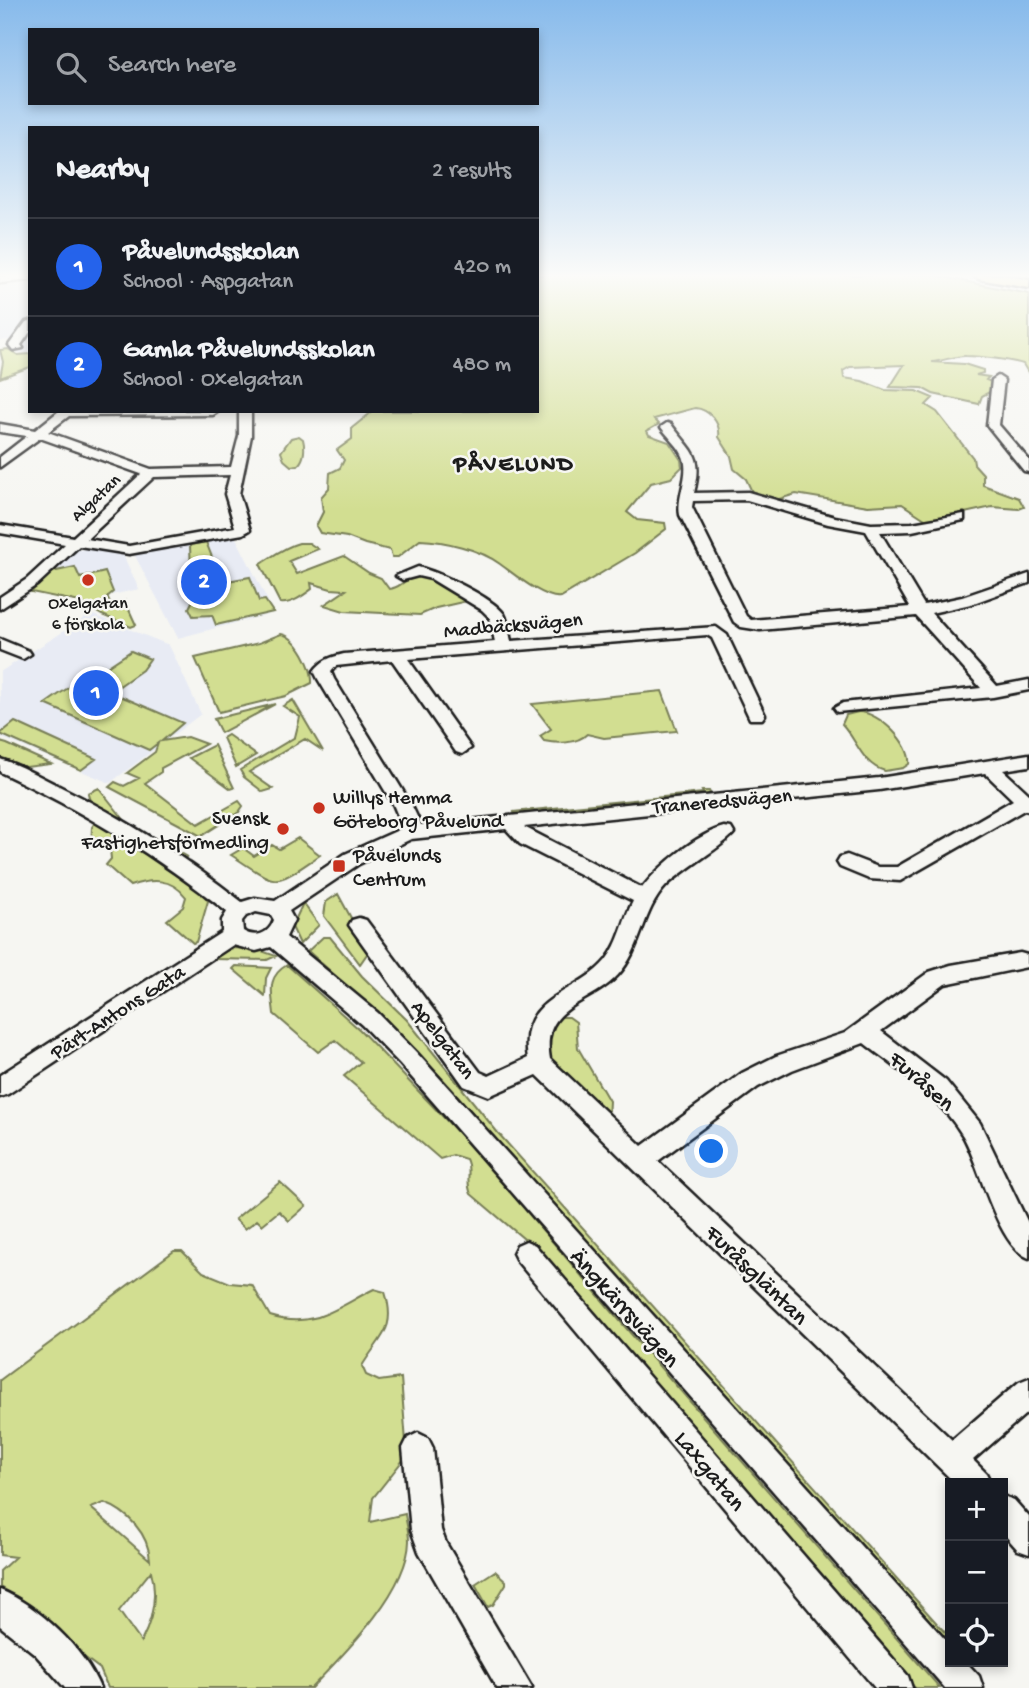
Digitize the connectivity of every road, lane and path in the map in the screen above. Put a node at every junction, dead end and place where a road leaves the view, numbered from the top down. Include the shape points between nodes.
1 (998, 380) dead end
2 (66, 413) edge
3 (245, 413) edge
4 (667, 427) dead end
5 (0, 428) edge
6 (37, 433) junction
7 (1027, 462) edge
8 (0, 463) edge
9 (235, 471) junction
10 (150, 473) junction
11 (685, 497) junction
12 (959, 517) dead end
13 (871, 528) junction
14 (0, 529) edge
15 (75, 541) junction
16 (403, 576) dead end
17 (1029, 578) edge
18 (0, 604) edge
19 (920, 611) junction
20 (711, 631) joint
21 (0, 644) edge
22 (504, 645) junction
23 (23, 654) dead end
24 (397, 655) junction
25 (322, 671) joint
26 (1029, 685) edge
27 (993, 692) junction
28 (843, 708) dead end
29 (756, 715) dead end
30 (462, 748) dead end
31 (1029, 760) edge
32 (0, 765) edge
33 (991, 768) junction
34 (1026, 803) edge
35 (512, 822) junction
36 (414, 832) junction
37 (724, 833) dead end
38 (847, 862) dead end
39 (645, 898) junction
40 (278, 909) junction
41 (239, 911) junction
42 (359, 925) dead end
43 (233, 935) junction
44 (273, 937) junction
45 (1020, 961) dead end
46 (866, 1032) junction
47 (540, 1063) junction
48 (0, 1087) edge
49 (640, 1161) junction
50 (1029, 1246) edge
51 (526, 1253) dead end
52 (1029, 1392) edge
53 (418, 1448) dead end
54 (953, 1458) junction
55 (971, 1478) edge
56 (1008, 1516) edge
57 (1029, 1539) edge
58 (0, 1606) edge
59 (84, 1688) edge
60 (516, 1688) edge
61 (896, 1688) edge
62 (967, 1688) edge

1 - 7 street via 993,425
2 - 6 street
3 - 9 street via 244,442
4 - 11 street via 692,464
5 - 6 street
6 - 8 street
6 - 10 street
9 - 10 street, Algatan
9 - 15 street via 232,501 243,530 129,550
10 - 15 street, Algatan
11 - 13 street via 748,496
11 - 19 street via 687,515 743,622 760,625
12 - 13 street via 912,527
13 - 19 street
14 - 15 street
15 - 18 street, Algatan via 22,591
16 - 22 street via 418,571 436,576 487,607 497,616
17 - 19 street
19 - 27 street
20 - 22 street, Madbäcksvägen
20 - 29 street via 719,635
21 - 23 street
22 - 24 street, Madbäcksvägen
24 - 25 street, Madbäcksvägen via 336,660
24 - 30 street
25 - 36 street
26 - 27 street
27 - 28 street
31 - 33 street, Traneredsvägen
32 - 41 street via 128,832
33 - 34 street
33 - 35 street, Traneredsvägen
34 - 38 street via 900,874 876,874
35 - 36 street, Traneredsvägen
35 - 39 street via 519,834
36 - 40 street, Traneredsvägen via 352,859
37 - 39 street via 685,859
39 - 47 street via 612,968 543,1020 537,1041
40 - 41 street via 255,905
40 - 44 street via 285,919
41 - 43 street via 230,925
42 - 47 street, Apelgatan via 472,1079 489,1086
43 - 44 street via 251,943
43 - 48 street, Pärt-Antons Gata
44 - 62 street, Ängkärrsvägen via 370,1019 416,1067
45 - 46 street via 937,978
46 - 49 street via 750,1080
46 - 50 street, Furåsen via 942,1091 960,1111 980,1145 1008,1213
47 - 49 street, Furåsgläntan
49 - 54 street, Furåsgläntan
51 - 61 street, Laxgatan
52 - 54 street
53 - 60 street via 426,1530 434,1552
54 - 55 street, Furåsgläntan
56 - 57 street
58 - 59 street via 47,1642

